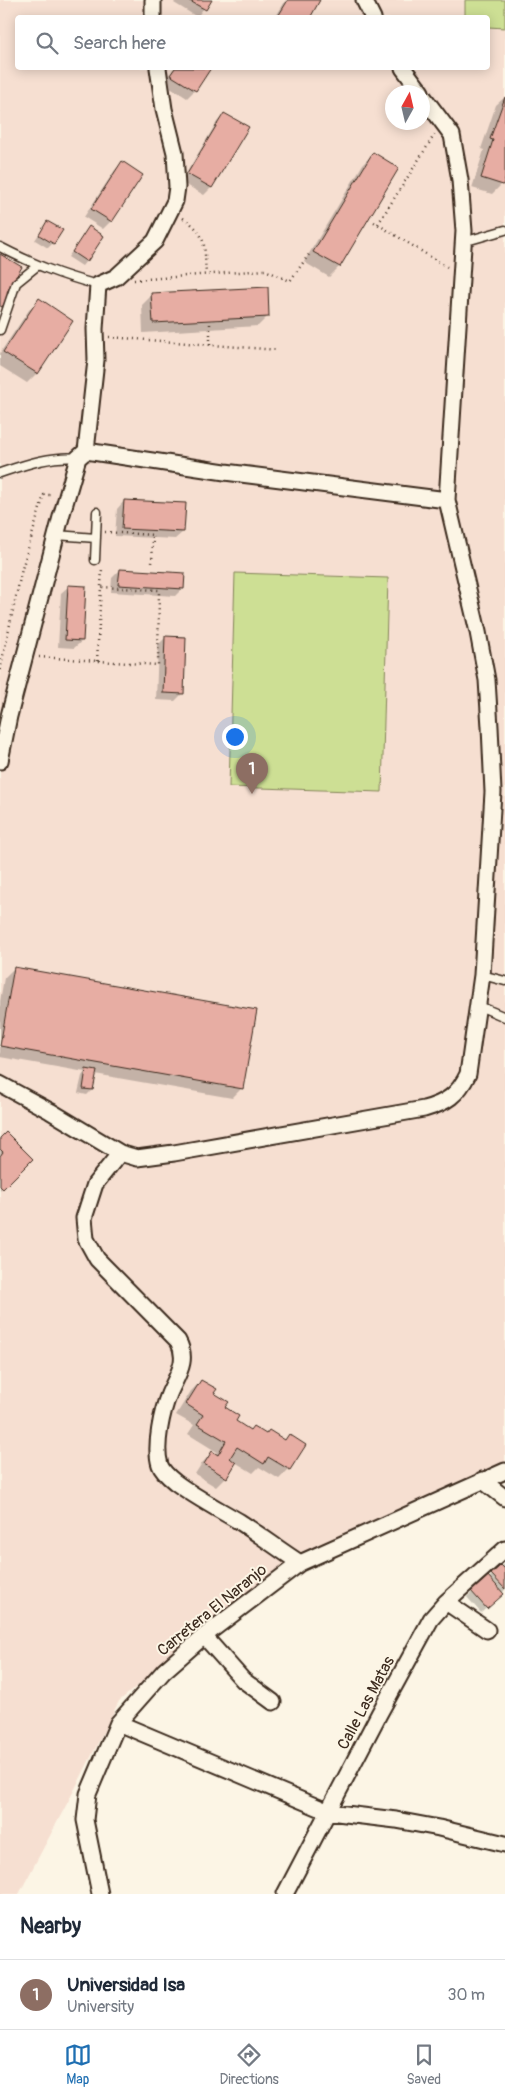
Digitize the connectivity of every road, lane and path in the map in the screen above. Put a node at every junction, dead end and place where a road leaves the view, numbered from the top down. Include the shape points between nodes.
1 (153, 0) edge
2 (364, 0) edge
3 (153, 15) edge
4 (372, 15) edge
5 (158, 70) edge
6 (404, 70) edge
7 (415, 85) edge
8 (430, 105) edge
9 (442, 122) junction
10 (171, 210) junction
11 (374, 222) dead end
12 (378, 224) junction
13 (505, 230) edge
14 (463, 242) junction
15 (0, 247) edge
16 (310, 253) dead end
17 (37, 266) junction
18 (206, 274) junction
19 (461, 276) junction
20 (116, 277) junction
21 (98, 286) junction
22 (210, 324) dead end
23 (0, 330) edge
24 (96, 336) junction
25 (210, 345) junction
26 (278, 350) dead end
27 (82, 455) junction
28 (0, 473) edge
29 (66, 496) junction
30 (446, 500) junction
31 (97, 512) dead end
32 (56, 535) junction
33 (96, 535) junction
34 (95, 560) joint
35 (152, 565) dead end
36 (101, 587) junction
37 (25, 656) junction
38 (97, 661) junction
39 (0, 670) edge
40 (0, 761) edge
41 (482, 975) junction
42 (505, 981) edge
43 (479, 1006) junction
44 (505, 1017) edge
45 (0, 1084) edge
46 (120, 1153) junction
47 (505, 1471) edge
48 (482, 1480) junction
49 (505, 1498) edge
50 (505, 1549) edge
51 (300, 1563) junction
52 (446, 1602) junction
53 (487, 1630) dead end
54 (204, 1636) junction
55 (273, 1702) dead end
56 (118, 1723) junction
57 (329, 1812) junction
58 (505, 1844) edge
59 (100, 1894) edge
60 (285, 1894) edge

1 - 3 street
2 - 4 street
5 - 10 street via 175,153 177,187
6 - 7 street
8 - 9 street
9 - 12 path
9 - 14 street via 452,135 460,180
10 - 18 path via 200,232
10 - 20 street via 155,241
11 - 12 path
12 - 19 path
13 - 14 lane
14 - 19 street
15 - 17 lane
16 - 18 path via 290,281 265,270
17 - 21 lane
17 - 23 lane via 16,284
18 - 20 path via 126,280
19 - 30 street
20 - 21 street
21 - 24 street
22 - 25 path
24 - 25 path
24 - 27 street via 96,360
25 - 26 path
27 - 28 lane
27 - 29 street
27 - 30 street
29 - 32 street
29 - 39 path via 44,495 22,569
30 - 41 street via 487,680 492,792
31 - 33 lane
32 - 33 lane
32 - 37 street
33 - 34 lane
33 - 35 path via 153,535
34 - 36 path via 102,560
36 - 38 path
36 - 38 path via 159,590 158,666
37 - 38 path
37 - 40 street
41 - 42 lane
41 - 43 street
43 - 44 lane
43 - 46 street via 468,1074 462,1088 438,1105 174,1153 137,1158
45 - 46 street
46 - 51 street via 95,1184 84,1218 86,1239 97,1259 178,1341 183,1350 182,1370 166,1403 160,1430 160,1467 173,1481
47 - 48 street, Carretera El Naranjo
48 - 49 street
48 - 51 street, Carretera El Naranjo
50 - 52 street, Calle Las Matas
51 - 54 street, Carretera El Naranjo
52 - 53 street
52 - 57 street, Calle Las Matas via 431,1619
54 - 55 street via 243,1680
54 - 56 street, Carretera El Naranjo via 164,1671
56 - 57 street
56 - 59 street, Carretera El Naranjo via 88,1794 85,1820
57 - 58 street via 430,1826
57 - 60 street, Calle Las Matas

